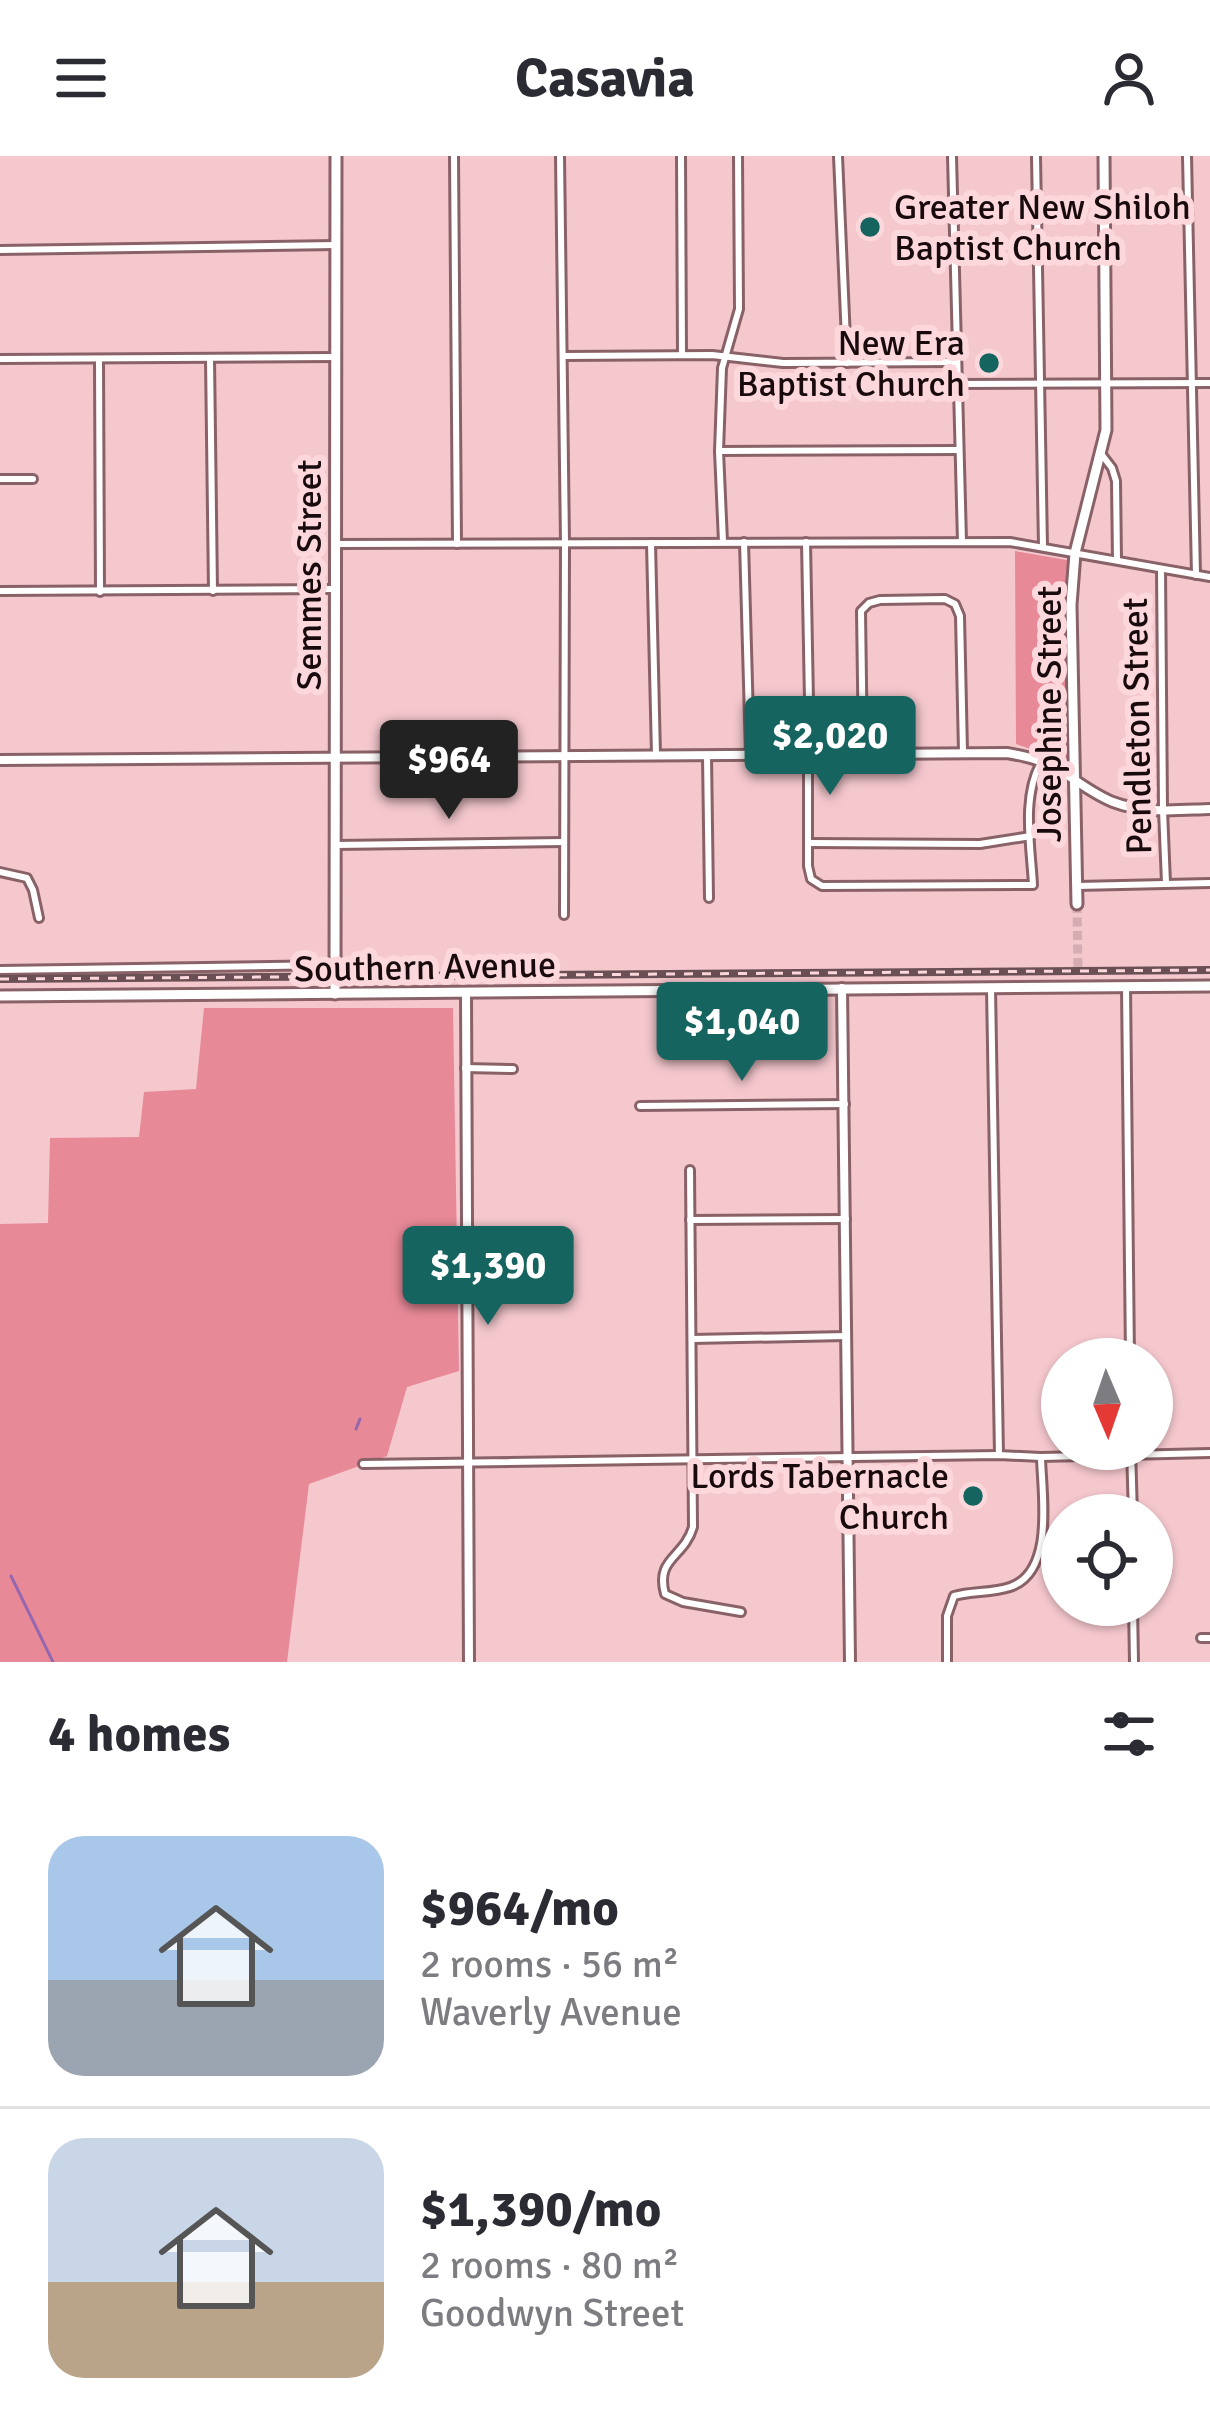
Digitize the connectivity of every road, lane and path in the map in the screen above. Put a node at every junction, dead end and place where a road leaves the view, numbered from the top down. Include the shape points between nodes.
1 (336, 156) edge
2 (454, 156) edge
3 (560, 156) edge
4 (681, 156) edge
5 (738, 156) edge
6 (838, 156) edge
7 (952, 156) edge
8 (1036, 156) edge
9 (1104, 156) edge
10 (1187, 156) edge
11 (337, 245) junction
12 (0, 250) edge
13 (682, 355) junction
14 (563, 356) junction
15 (725, 356) junction
16 (335, 357) junction
17 (209, 358) junction
18 (0, 359) edge
19 (99, 359) junction
20 (956, 362) junction
21 (847, 363) junction
22 (1192, 383) junction
23 (1210, 383) edge
24 (958, 384) junction
25 (1107, 384) junction
26 (1042, 385) junction
27 (959, 450) junction
28 (718, 451) junction
29 (1102, 455) junction
30 (0, 479) edge
31 (33, 479) dead end
32 (651, 542) junction
33 (723, 542) junction
34 (744, 542) junction
35 (806, 542) junction
36 (962, 542) junction
37 (337, 544) junction
38 (457, 544) junction
39 (565, 544) junction
40 (1043, 547) junction
41 (1075, 553) junction
42 (1118, 560) junction
43 (1161, 568) junction
44 (1196, 574) junction
45 (1210, 577) edge
46 (335, 589) junction
47 (213, 590) junction
48 (0, 591) edge
49 (100, 592) junction
50 (963, 752) junction
51 (863, 753) junction
52 (750, 754) junction
53 (809, 754) junction
54 (656, 755) junction
55 (707, 755) junction
56 (563, 757) junction
57 (0, 760) edge
58 (335, 760) junction
59 (1042, 761) junction
60 (1075, 780) junction
61 (1210, 809) edge
62 (1163, 810) junction
63 (1030, 836) junction
64 (563, 842) junction
65 (809, 843) junction
66 (335, 845) junction
67 (0, 872) edge
68 (1210, 883) edge
69 (1166, 884) junction
70 (1077, 886) junction
71 (709, 898) dead end
72 (1077, 904) tunnel mouth
73 (564, 915) dead end
74 (38, 918) dead end
75 (334, 965) junction
76 (0, 970) edge
77 (1078, 973) tunnel mouth
78 (1078, 986) junction
79 (1126, 986) junction
80 (1210, 986) edge
81 (842, 988) junction
82 (991, 988) junction
83 (466, 993) junction
84 (334, 994) junction
85 (0, 996) edge
86 (465, 1069) junction
87 (512, 1069) dead end
88 (845, 1104) junction
89 (640, 1106) dead end
90 (689, 1169) dead end
91 (690, 1220) junction
92 (846, 1220) junction
93 (848, 1336) junction
94 (1130, 1338) edge
95 (692, 1340) junction
96 (1173, 1453) edge
97 (1210, 1453) edge
98 (999, 1455) junction
99 (1041, 1457) edge
100 (848, 1458) junction
101 (694, 1460) junction
102 (467, 1462) junction
103 (363, 1464) dead end
104 (1041, 1470) edge
105 (741, 1612) dead end
106 (1133, 1626) edge
107 (469, 1662) edge
108 (850, 1662) edge
109 (947, 1662) edge
110 (1134, 1662) edge

1 - 11 main road, Semmes Street
2 - 38 street
3 - 14 street
4 - 13 street
5 - 15 street via 739,309
6 - 21 street
7 - 20 street
8 - 26 street, Josephine Street
9 - 25 main road, Pendleton Street
10 - 22 street
11 - 12 street
11 - 16 main road, Semmes Street
13 - 14 street
13 - 15 street
14 - 39 street
15 - 21 street
15 - 28 street
16 - 17 street
16 - 37 main road, Semmes Street
17 - 19 street
17 - 47 street
18 - 19 street
19 - 49 street
20 - 21 street
20 - 24 street
22 - 23 street
22 - 25 street
22 - 44 street
24 - 26 street
24 - 27 street
25 - 26 street
25 - 29 main road, Pendleton Street
26 - 40 street, Josephine Street
27 - 28 street
27 - 36 street
28 - 33 street
29 - 41 main road, Josephine Street
29 - 42 street, Pendleton Street via 1116,481
30 - 31 street
32 - 33 street
32 - 39 street
32 - 54 street
33 - 34 street
34 - 35 street
34 - 52 street
35 - 36 street
35 - 53 street
36 - 40 street
37 - 38 street
37 - 46 main road, Semmes Street
38 - 39 street
39 - 56 street
40 - 41 street
41 - 42 street
41 - 60 main road, Josephine Street
42 - 43 street
43 - 44 street
43 - 62 street, Pendleton Street
44 - 45 street
46 - 47 street
46 - 58 main road, Semmes Street
47 - 49 street
48 - 49 street
50 - 51 street
50 - 51 street via 960,616 940,599 864,607
50 - 59 street
51 - 53 street
52 - 53 street
52 - 55 street
53 - 65 street
54 - 55 street
54 - 56 street
55 - 71 street
56 - 58 street
56 - 64 street
57 - 58 street
58 - 66 main road, Semmes Street
59 - 60 street
59 - 63 street via 1031,790
60 - 62 street via 1121,805
60 - 70 main road, Josephine Street
61 - 62 street
62 - 69 street, Pendleton Street
63 - 65 street via 980,844
63 - 65 street via 1034,885 822,886 811,879
64 - 66 street
64 - 73 street
66 - 75 main road, Semmes Street
67 - 74 street via 27,878
68 - 69 street
69 - 70 street
70 - 72 main road, Josephine Street
75 - 76 street, Southern Avenue
75 - 84 main road, Semmes Street
77 - 78 main road
78 - 79 main road, Southern Avenue
78 - 82 main road, Southern Avenue
79 - 80 main road, Southern Avenue
79 - 94 street
81 - 82 main road, Southern Avenue
81 - 83 main road, Southern Avenue
81 - 88 street
82 - 98 street
83 - 84 main road, Southern Avenue
83 - 86 street
84 - 85 main road, Southern Avenue
86 - 87 street
86 - 102 street
88 - 89 street
88 - 92 street
90 - 91 street
91 - 92 street
91 - 95 street
92 - 93 street
93 - 95 street
93 - 100 street
95 - 101 street
96 - 97 street
98 - 99 street
98 - 100 street
100 - 101 street
100 - 108 street
101 - 102 street
101 - 105 street via 693,1527 665,1565 664,1594
102 - 103 street
102 - 107 street
104 - 109 street via 1040,1554 1011,1587 954,1596
106 - 110 street

